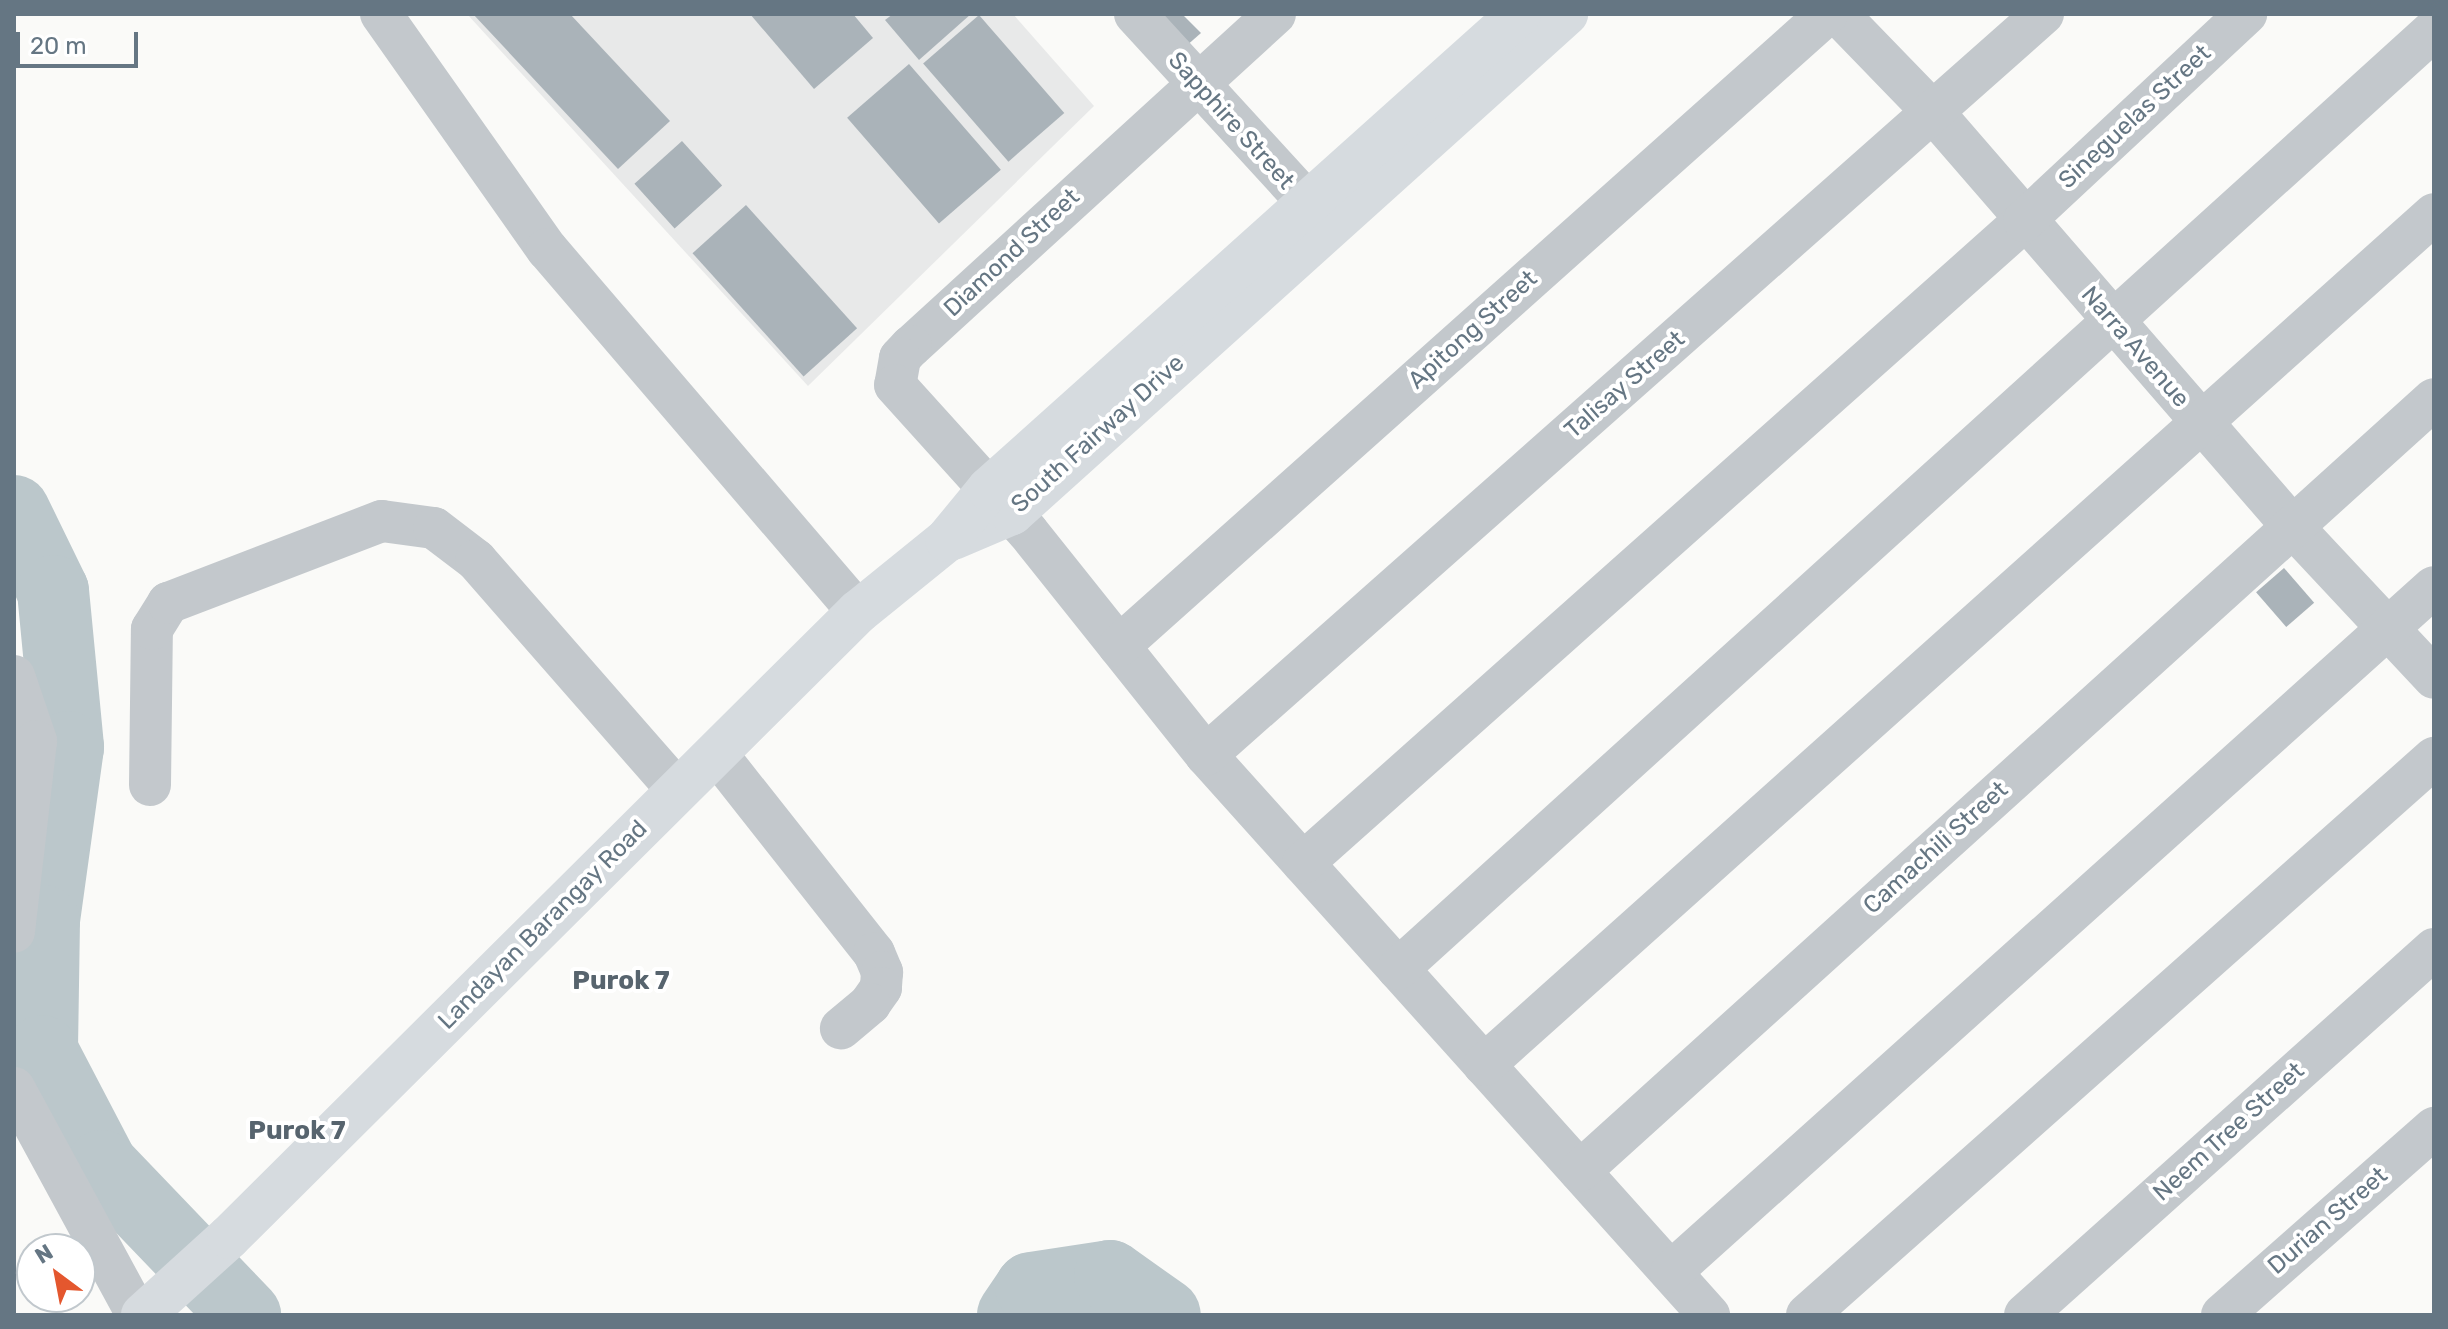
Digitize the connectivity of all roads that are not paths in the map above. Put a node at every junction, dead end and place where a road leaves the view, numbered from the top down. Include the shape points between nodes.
1 (381, 14) edge
2 (1135, 14) edge
3 (1275, 14) edge
4 (1519, 14) edge
5 (1566, 14) edge
6 (1827, 14) edge
7 (1838, 14) edge
8 (2043, 14) edge
9 (2246, 14) edge
10 (2434, 30) edge
11 (1198, 84) junction
12 (1933, 112) junction
13 (2434, 214) edge
14 (1318, 216) junction
15 (2024, 221) junction
16 (2112, 320) junction
17 (2434, 399) edge
18 (2199, 420) junction
19 (1000, 501) junction
20 (2292, 526) junction
21 (947, 540) joint
22 (2434, 587) edge
23 (858, 612) junction
24 (2387, 628) junction
25 (1119, 646) junction
26 (14, 676) edge
27 (2434, 678) edge
28 (716, 753) junction
29 (1206, 755) junction
30 (2434, 758) edge
31 (150, 785) dead end
32 (678, 791) junction
33 (1303, 863) junction
34 (14, 932) edge
35 (2434, 949) edge
36 (1398, 969) junction
37 (841, 1028) dead end
38 (1484, 1065) junction
39 (14, 1088) edge
40 (2434, 1128) edge
41 (1580, 1171) junction
42 (1671, 1272) junction
43 (137, 1315) edge
44 (143, 1315) edge
45 (1709, 1315) edge
46 (1807, 1315) edge
47 (2025, 1315) edge
48 (2222, 1315) edge

1 - 23 street via 547,249
2 - 11 street, Sapphire Street
3 - 11 street, Diamond Street
4 - 14 street, South Fairway Drive
5 - 14 street, South Fairway Drive
6 - 25 street, Apitong Street
7 - 12 street, Narra Avenue
8 - 12 street, Talisay Street
9 - 15 street, Sineguelas Street
10 - 16 street
11 - 14 street, Sapphire Street
11 - 19 street, Diamond Street via 900,358 894,373 901,394
12 - 15 street, Narra Avenue
12 - 29 street, Talisay Street
13 - 18 street
14 - 19 street, South Fairway Drive
15 - 16 street, Narra Avenue
15 - 33 street, Sineguelas Street
16 - 18 street, Narra Avenue
16 - 36 street
17 - 20 street, Camachili Street
18 - 20 street, Narra Avenue
18 - 38 street
19 - 21 street, South Fairway Drive
19 - 25 street, Diamond Street
20 - 24 street, Narra Avenue
20 - 41 street, Camachili Street
21 - 23 street, Landayan Barangay Road
22 - 24 street
23 - 28 street, Landayan Barangay Road
24 - 27 street, Narra Avenue
24 - 42 street
25 - 29 street, Diamond Street
26 - 34 street via 36,741
28 - 32 street, Landayan Barangay Road
28 - 37 street via 874,953 882,972 881,988
29 - 33 street, Diamond Street
30 - 46 street
31 - 32 street via 152,629 168,603 382,521 434,528 476,560
32 - 44 street, Landayan Barangay Road via 229,1237
33 - 36 street, Diamond Street
35 - 47 street, Neem Tree Street
36 - 38 street, Diamond Street
38 - 41 street, Diamond Street
39 - 43 street
40 - 48 street, Durian Street
41 - 42 street, Diamond Street
42 - 45 street, Diamond Street

